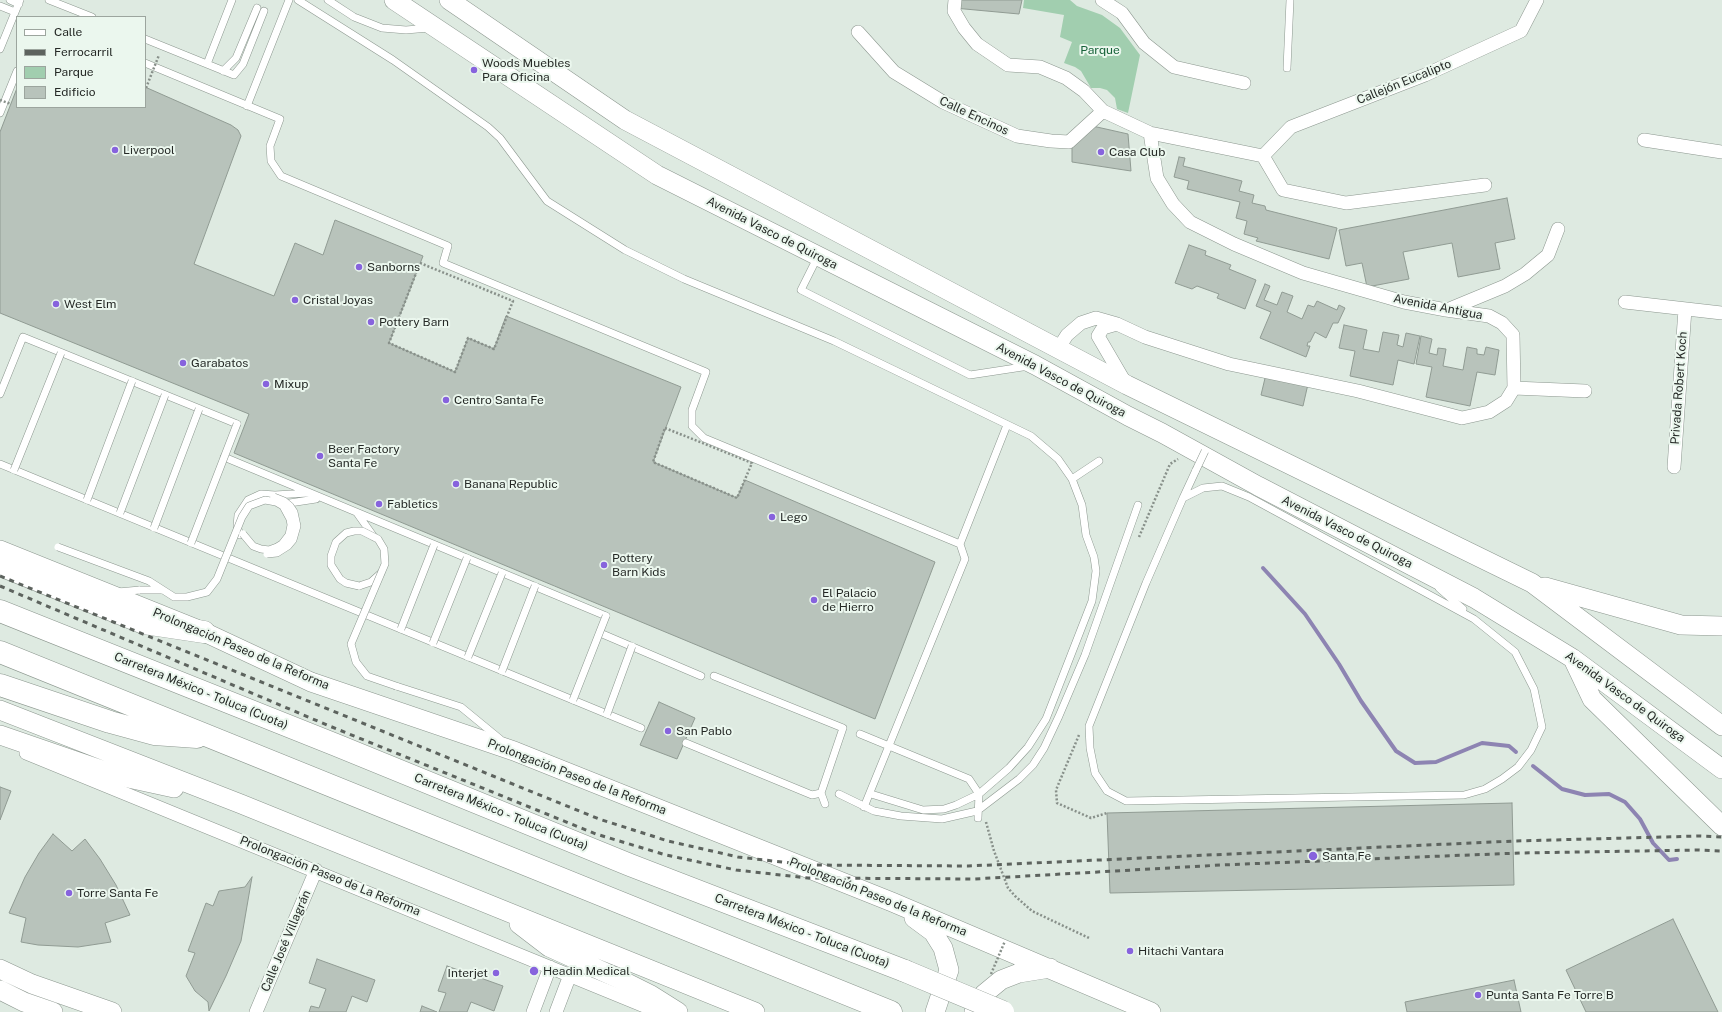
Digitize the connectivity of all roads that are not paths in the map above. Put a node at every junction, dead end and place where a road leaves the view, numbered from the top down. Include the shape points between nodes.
1 (10, 0) edge
2 (49, 0) edge
3 (232, 0) edge
4 (289, 0) edge
5 (298, 0) edge
6 (328, 0) edge
7 (394, 0) edge
8 (449, 0) edge
9 (955, 0) edge
10 (1102, 0) edge
11 (1290, 0) edge
12 (1537, 0) edge
13 (20, 2) edge
14 (64, 3) edge
15 (0, 6) edge
16 (257, 8) dead end
17 (264, 11) dead end
18 (15, 12) junction
19 (90, 16) edge
20 (434, 27) junction
21 (858, 32) dead end
22 (146, 39) edge
23 (0, 49) edge
24 (146, 63) edge
25 (207, 64) junction
26 (1287, 68) dead end
27 (223, 71) junction
28 (16, 73) edge
29 (1244, 83) dead end
30 (247, 106) junction
31 (1103, 111) junction
32 (0, 113) edge
33 (1150, 133) junction
34 (1644, 140) dead end
35 (1722, 152) edge
36 (1263, 156) junction
37 (1485, 185) dead end
38 (1558, 228) dead end
39 (818, 256) junction
40 (1625, 302) dead end
41 (1685, 309) junction
42 (1446, 310) junction
43 (1722, 314) edge
44 (1117, 324) junction
45 (1058, 349) junction
46 (61, 352) junction
47 (1035, 365) junction
48 (132, 381) junction
49 (1127, 385) junction
50 (1514, 388) junction
51 (1586, 391) dead end
52 (0, 394) edge
53 (166, 395) junction
54 (199, 409) junction
55 (1007, 425) junction
56 (1205, 451) dead end
57 (224, 457) junction
58 (1099, 461) dead end
59 (0, 464) edge
60 (1674, 467) dead end
61 (14, 470) junction
62 (1072, 479) junction
63 (310, 493) junction
64 (1183, 498) junction
65 (316, 499) dead end
66 (87, 500) junction
67 (1138, 505) dead end
68 (357, 512) junction
69 (120, 513) junction
70 (154, 528) junction
71 (242, 535) junction
72 (191, 543) junction
73 (960, 544) junction
74 (434, 545) junction
75 (58, 547) dead end
76 (0, 550) edge
77 (467, 558) junction
78 (0, 565) edge
79 (1415, 567) junction
80 (502, 573) junction
81 (1532, 583) junction
82 (535, 586) junction
83 (109, 594) junction
84 (0, 611) edge
85 (1474, 619) junction
86 (1722, 626) edge
87 (401, 629) junction
88 (204, 632) junction
89 (600, 633) junction
90 (433, 643) junction
91 (632, 646) junction
92 (0, 652) edge
93 (468, 657) junction
94 (1572, 658) junction
95 (0, 668) edge
96 (502, 671) junction
97 (701, 676) dead end
98 (714, 676) dead end
99 (70, 679) junction
100 (0, 685) edge
101 (574, 700) junction
102 (0, 710) edge
103 (607, 714) junction
104 (1722, 726) edge
105 (641, 728) dead end
106 (0, 734) edge
107 (860, 734) dead end
108 (217, 739) junction
109 (0, 742) edge
110 (686, 743) dead end
111 (890, 746) junction
112 (514, 751) junction
113 (1722, 769) edge
114 (820, 793) junction
115 (839, 794) dead end
116 (871, 794) junction
117 (979, 794) junction
118 (241, 804) junction
119 (826, 804) dead end
120 (864, 807) junction
121 (980, 816) junction
122 (1722, 826) edge
123 (316, 870) junction
124 (892, 902) junction
125 (498, 909) junction
126 (550, 967) junction
127 (0, 968) edge
128 (1050, 968) junction
129 (570, 975) junction
130 (0, 990) edge
131 (887, 1010) edge
132 (53, 1012) edge
133 (112, 1012) edge
134 (256, 1012) edge
135 (532, 1012) edge
136 (556, 1012) edge
137 (659, 1012) edge
138 (678, 1012) edge
139 (755, 1012) edge
140 (935, 1012) edge
141 (974, 1012) edge
142 (1003, 1012) edge
143 (1151, 1012) edge

1 - 13 lane
2 - 14 lane
3 - 25 lane
4 - 30 lane
5 - 55 lane via 393,60 488,127 500,138 547,202 625,250 684,279 823,335
6 - 20 lane via 354,17 382,28 406,30
7 - 20 main road, Avenida Vasco de Quiroga
8 - 45 main road via 625,120
9 - 31 street via 954,11 977,44 1008,65 1040,67 1066,78 1084,91
10 - 29 street via 1122,13 1144,44 1174,66
11 - 26 lane
12 - 36 street, Callejón Eucalipto via 1521,31 1425,75 1291,127
13 - 18 lane
14 - 19 lane
15 - 18 lane
16 - 27 lane via 236,58
17 - 27 lane via 243,64 234,75
18 - 23 lane
20 - 39 main road, Avenida Vasco de Quiroga via 657,175
21 - 31 street, Calle Encinos via 894,72 943,102 1017,136 1069,142
22 - 25 lane
24 - 30 lane
25 - 27 lane
28 - 32 lane
30 - 73 lane via 280,119 270,146 271,161 281,176 448,246 444,263 706,372 692,410 692,426 704,438
31 - 33 street
33 - 36 street
33 - 42 street, Avenida Antigua via 1157,178 1173,204 1190,222 1303,273 1404,302
34 - 35 street
36 - 37 street via 1282,190 1346,203
38 - 42 street via 1548,255 1525,274 1505,286
39 - 47 main road, Avenida Vasco de Quiroga
39 - 47 lane via 801,290 970,375
40 - 41 street
41 - 43 street
41 - 60 street, Privada Robert Koch
42 - 50 street, Avenida Antigua via 1489,316 1502,323 1513,335
44 - 45 street via 1096,318 1081,323 1067,335
44 - 49 street via 1103,328 1098,336
44 - 50 street via 1144,337 1229,364 1358,391 1462,418 1489,412 1506,401
45 - 49 main road
46 - 48 lane
46 - 52 lane via 23,337
46 - 61 lane, bridge
47 - 79 main road, Avenida Vasco de Quiroga via 1258,486
48 - 53 lane
48 - 66 lane, bridge
49 - 81 main road
50 - 51 street
53 - 54 lane
53 - 69 lane, bridge
54 - 57 lane, bridge via 237,424
54 - 70 lane, bridge
55 - 62 lane via 1031,436 1058,459
55 - 73 lane
56 - 64 lane, bridge
57 - 63 lane
57 - 72 lane, bridge
58 - 62 lane
59 - 61 lane
61 - 66 lane
62 - 117 lane via 1082,505 1086,535 1095,564 1092,601 1046,718 1028,747 1009,768
63 - 68 lane
63 - 71 lane via 262,494 248,500 238,516 237,526
64 - 85 lane via 1203,488 1222,486 1249,497
64 - 85 lane via 1089,726 1095,773 1107,791 1126,801 1464,794 1485,789 1518,767 1531,750 1542,727 1534,689 1515,652
65 - 71 lane via 283,504 270,498 256,500 244,509
66 - 69 lane
67 - 121 lane via 1085,655 1046,744 1033,765
68 - 74 lane
68 - 112 lane, bridge via 368,531 381,544 385,556 382,571 378,578 359,586 346,583 331,565 336,542 346,533 354,531 362,531 378,539 384,549 385,564 351,644 356,662 367,676 461,707
69 - 70 lane
70 - 72 lane
71 - 75 lane, bridge via 253,546 261,549 277,548 289,535 290,518 283,506 276,502 265,500 249,506 216,579 207,592 187,598 174,597 149,581
71 - 83 lane, bridge via 244,542 255,551 263,554 277,553 293,540 297,526 294,512 284,501 269,496 257,498 243,508 213,580 206,589 191,594 172,593 156,588
72 - 87 lane
73 - 111 lane via 965,560
74 - 77 lane
74 - 87 lane, bridge
76 - 83 main road, Prolongación Paseo de la Reforma
77 - 80 lane
77 - 90 lane, bridge
78 - 88 highway via 144,623
79 - 85 lane
79 - 94 main road, Avenida Vasco de Quiroga via 1474,598
80 - 82 lane
80 - 93 lane, bridge
81 - 86 main road via 1681,625
81 - 104 main road
82 - 89 lane, bridge via 606,616
82 - 96 lane, bridge
83 - 88 main road, Prolongación Paseo de la Reforma
84 - 142 highway, Carretera México - Toluca (Cuota), bridge
87 - 90 lane
88 - 112 main road, Prolongación Paseo de la Reforma via 311,682
89 - 91 lane
89 - 101 lane, bridge
90 - 93 lane
91 - 97 lane
91 - 103 lane, bridge
92 - 99 highway
93 - 96 lane
94 - 113 main road, Avenida Vasco de Quiroga
94 - 122 main road via 1592,699
95 - 99 highway
96 - 101 lane
98 - 114 lane via 843,728
99 - 108 highway
100 - 108 highway via 154,734
101 - 103 lane
102 - 118 main road
103 - 105 lane
106 - 118 main road via 119,776
107 - 111 lane
108 - 131 highway
109 - 123 street, Prolongación Paseo de La Reforma
110 - 114 lane via 812,795
111 - 116 lane
111 - 117 lane via 969,778
112 - 124 main road, Prolongación Paseo de la Reforma
114 - 119 lane
115 - 120 lane
116 - 117 lane via 923,810 944,809
116 - 120 lane
117 - 121 lane
118 - 125 main road
120 - 121 lane via 901,816 942,819
123 - 126 street, Prolongación Paseo de La Reforma
123 - 134 street, Calle José Villagrán
124 - 128 main road, Prolongación Paseo de la Reforma
124 - 140 main road via 933,932 943,948 949,970
125 - 138 main road via 550,947 616,977
125 - 139 main road
126 - 129 street, Prolongación Paseo de La Reforma
126 - 135 street
127 - 133 main road via 32,984
128 - 141 main road via 1019,973 1001,980 984,994
128 - 143 main road, Prolongación Paseo de la Reforma
129 - 136 street
129 - 137 street, Prolongación Paseo de La Reforma
130 - 132 main road

